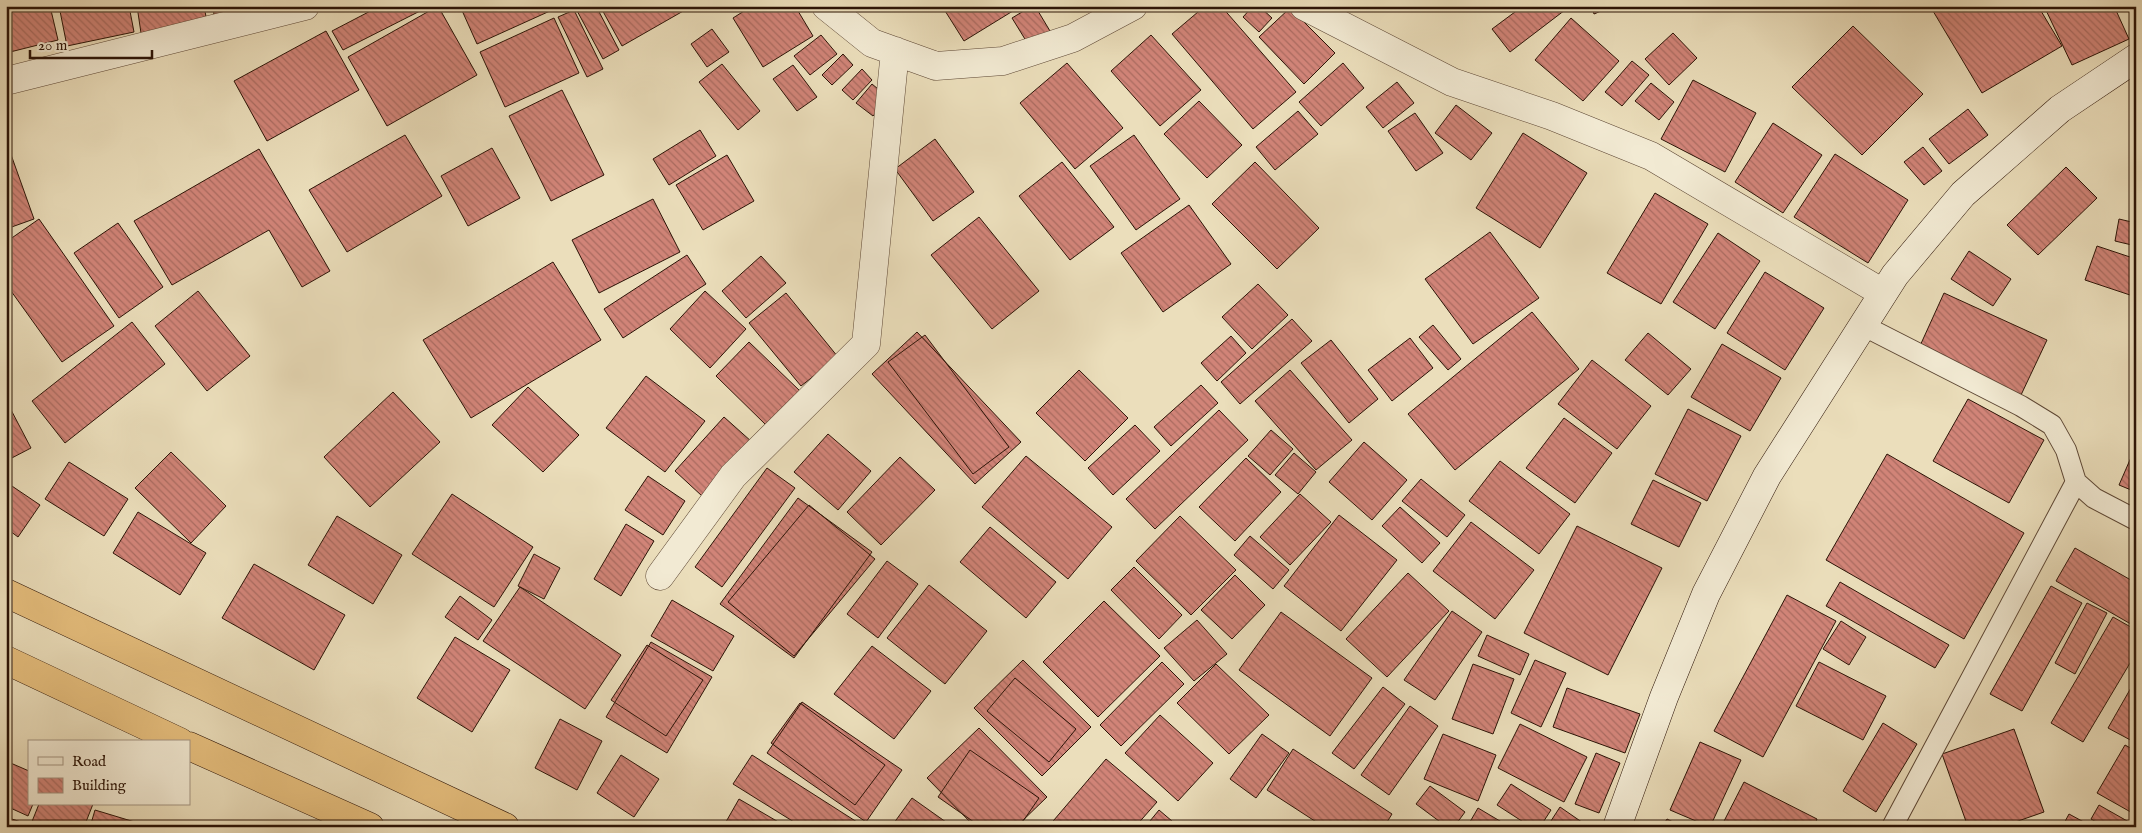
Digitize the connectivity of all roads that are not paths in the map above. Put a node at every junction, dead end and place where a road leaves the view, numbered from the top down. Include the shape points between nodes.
1 (305, 6) edge
2 (826, 6) edge
3 (1133, 6) edge
4 (1304, 6) edge
5 (895, 51) junction
6 (2136, 58) edge
7 (11, 78) edge
8 (1883, 293) junction
9 (1862, 325) junction
10 (2076, 482) junction
11 (2136, 520) edge
12 (660, 576) dead end
13 (6, 593) edge
14 (6, 660) edge
15 (176, 740) edge
16 (190, 746) edge
17 (370, 827) edge
18 (505, 827) edge
19 (1617, 827) edge
20 (1892, 827) edge

1 - 7 street
2 - 5 street via 872,43
3 - 5 street via 1073,38 1003,60 936,66
4 - 8 street via 1452,82 1552,116 1650,156
5 - 12 street via 866,344 733,476
6 - 8 street via 2060,109 1963,194
8 - 9 street
9 - 10 lane via 2052,425 2066,450
9 - 19 street via 1766,476 1706,594
10 - 11 lane via 2094,498
10 - 20 lane
13 - 18 highway
14 - 15 highway
16 - 17 highway

